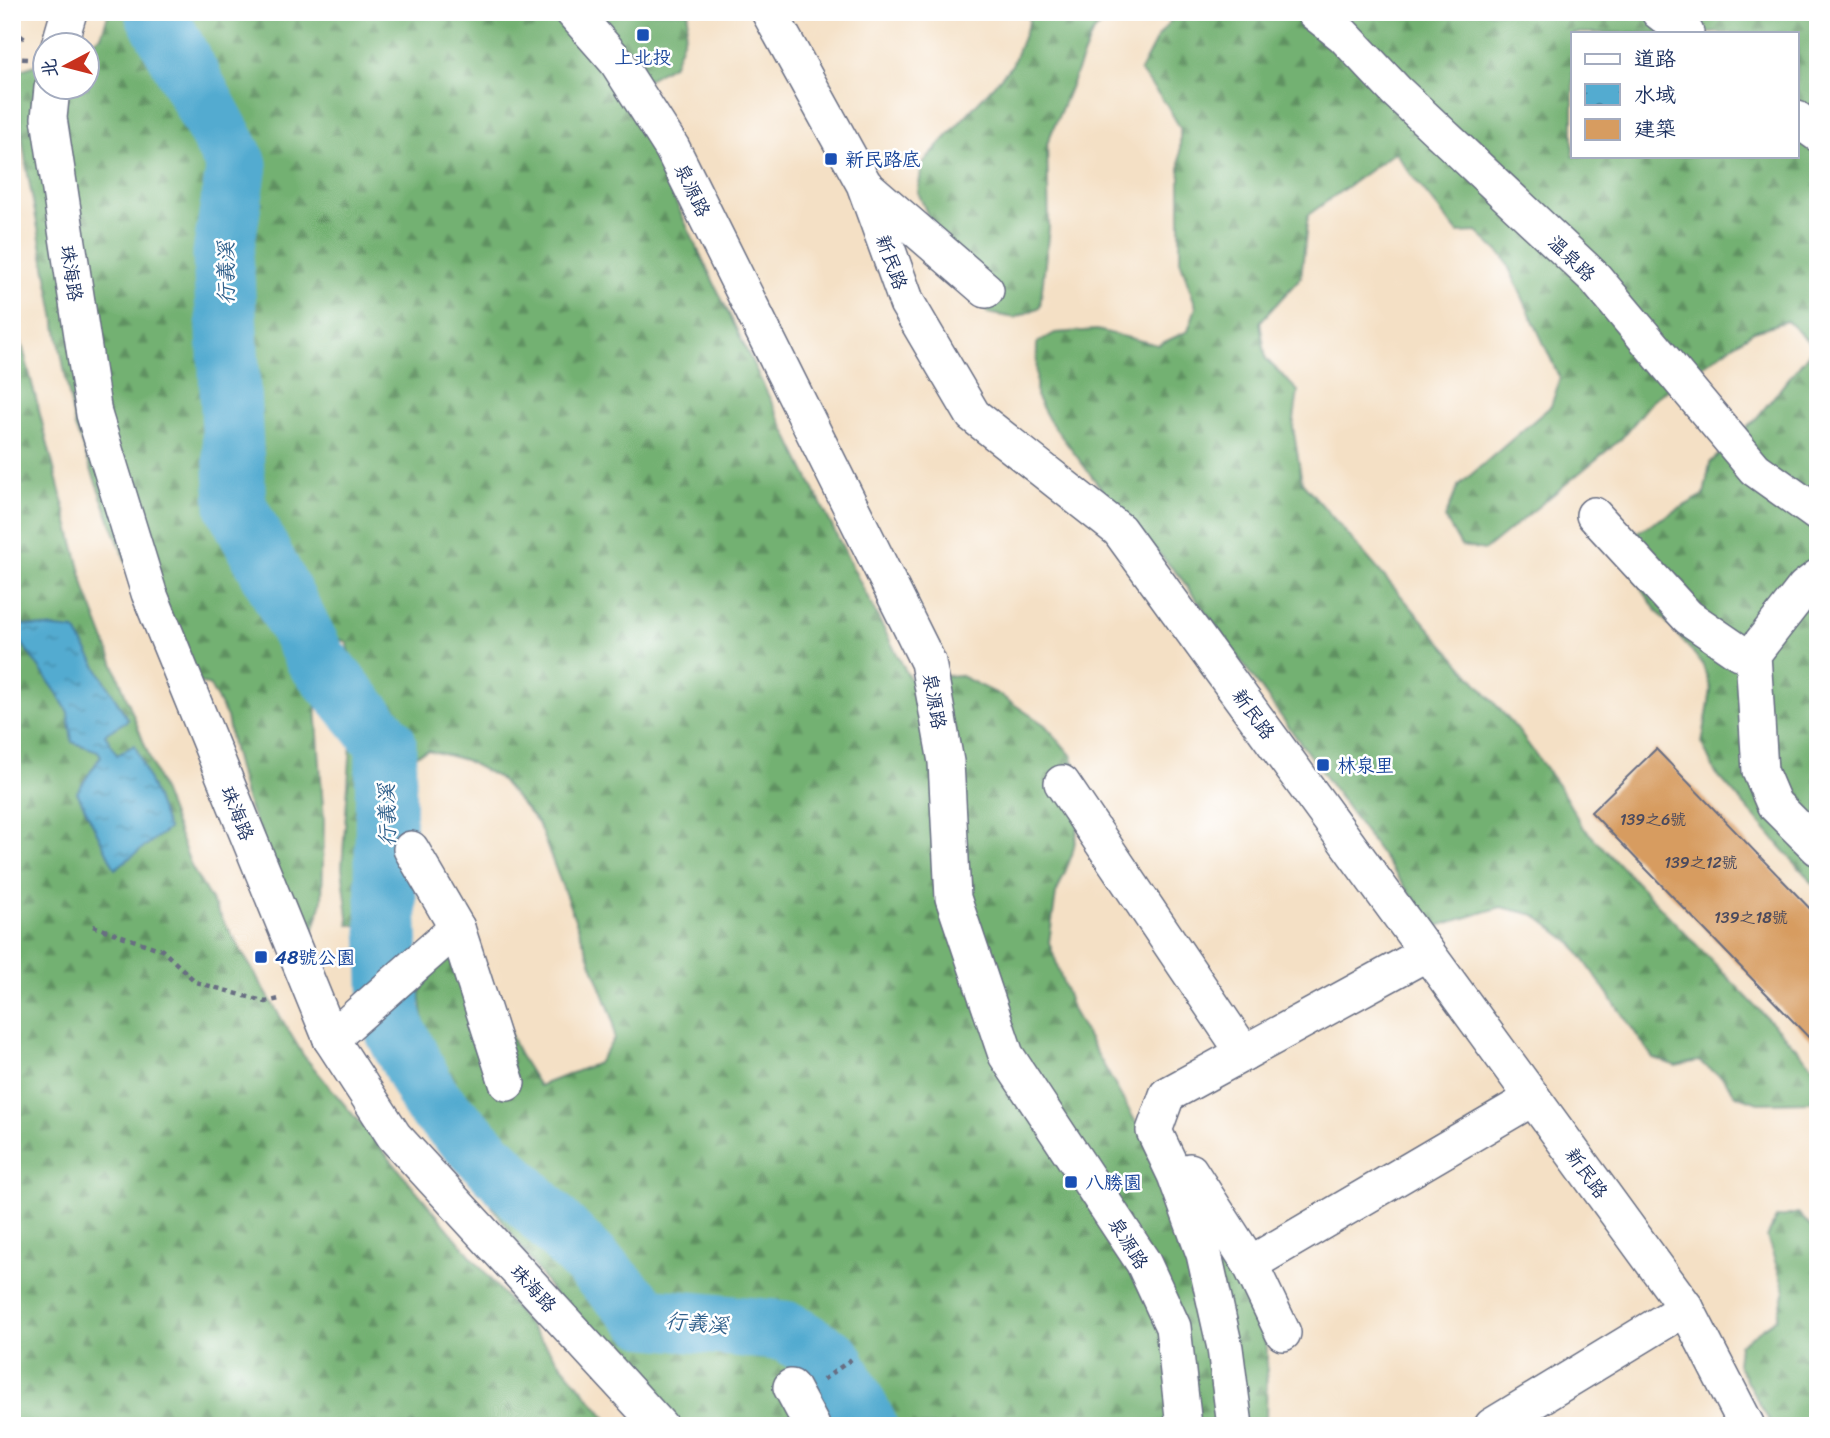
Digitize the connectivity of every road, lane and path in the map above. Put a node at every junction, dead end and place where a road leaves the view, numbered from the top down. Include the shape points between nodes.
1 (69, 12) edge
2 (573, 12) edge
3 (769, 12) edge
4 (1314, 12) edge
5 (1659, 12) edge
6 (63, 32) edge
7 (1685, 32) edge
8 (51, 102) edge
9 (1798, 120) edge
10 (1818, 134) edge
11 (863, 184) junction
12 (986, 290) dead end
13 (1818, 514) edge
14 (1594, 515) dead end
15 (1818, 577) edge
16 (1753, 654) junction
17 (1062, 783) dead end
18 (1818, 848) edge
19 (411, 849) dead end
20 (93, 926) dead end
21 (457, 928) junction
22 (1427, 953) junction
23 (310, 992) junction
24 (331, 1039) junction
25 (1244, 1052) junction
26 (507, 1083) dead end
27 (1533, 1098) junction
28 (1190, 1171) dead end
29 (1250, 1264) junction
30 (1686, 1308) junction
31 (1283, 1333) dead end
32 (791, 1387) dead end
33 (660, 1426) edge
34 (812, 1426) edge
35 (1184, 1426) edge
36 (1235, 1426) edge
37 (1492, 1426) edge
38 (1747, 1426) edge

1 - 6 street
2 - 35 street, 泉源路 via 617,62 672,148 928,662 946,762 953,898 1006,1055 1143,1262 1173,1327
3 - 11 street, 新民路
4 - 13 street, 溫泉路 via 1595,278 1755,469
5 - 7 street
8 - 23 street, 珠海路 via 49,118 93,414 149,593
9 - 10 street
11 - 12 street
11 - 22 street, 新民路 via 907,303 973,415 1119,530
14 - 16 street via 1688,617 1739,652
15 - 16 street
16 - 18 street via 1760,771 1774,804
17 - 25 street
19 - 21 street
20 - 23 path via 162,950 196,982 266,1002
21 - 24 street
21 - 26 street
22 - 25 street
22 - 27 street, 新民路
23 - 24 street, 珠海路
24 - 33 street, 珠海路 via 394,1136
25 - 36 street via 1167,1095 1154,1131 1204,1254 1225,1348
27 - 29 street
27 - 30 street, 新民路
28 - 29 street
29 - 31 street
30 - 37 street
30 - 38 street, 新民路
32 - 34 street

